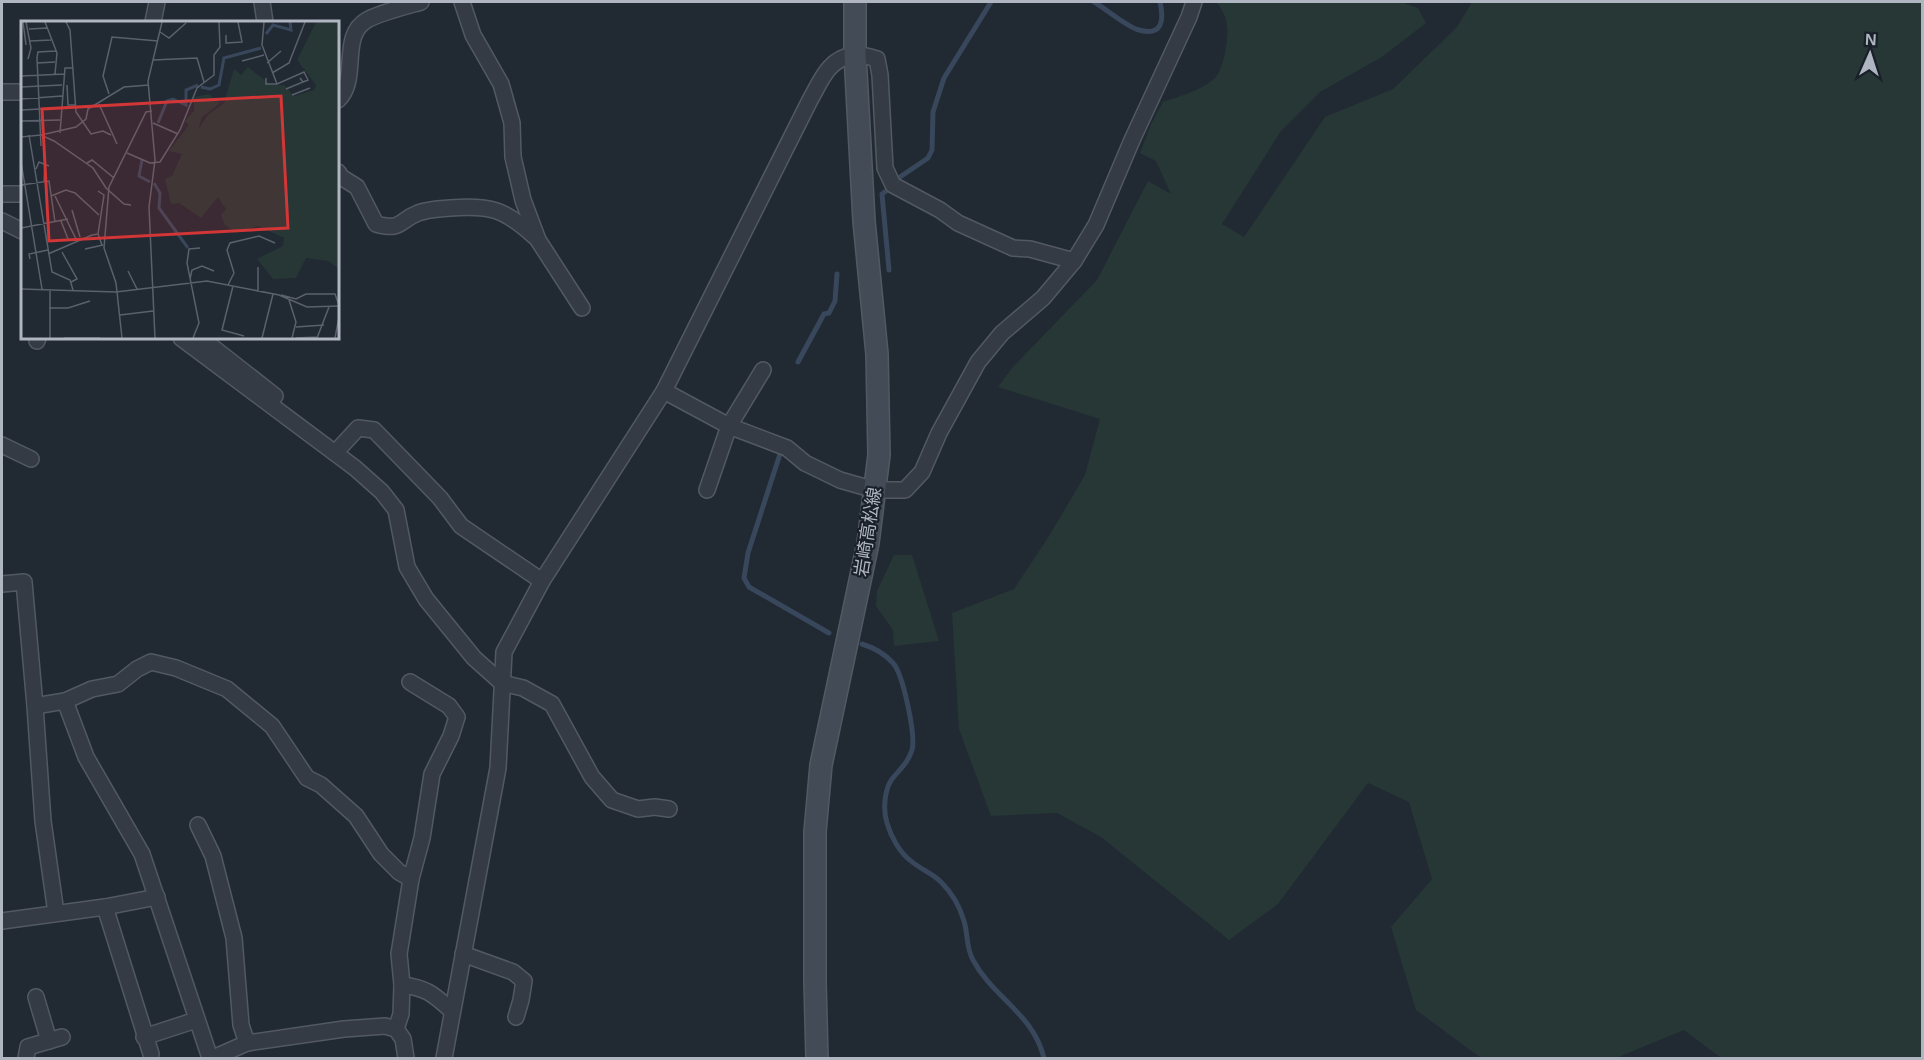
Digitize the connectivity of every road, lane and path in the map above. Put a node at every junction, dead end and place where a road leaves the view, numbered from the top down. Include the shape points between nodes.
1 (157, 2) edge
2 (262, 2) edge
3 (421, 2) edge
4 (462, 2) edge
5 (855, 2) edge
6 (1194, 2) edge
7 (153, 21) edge
8 (266, 21) edge
9 (855, 54) junction
10 (2, 92) edge
11 (21, 92) edge
12 (339, 99) edge
13 (339, 174) edge
14 (2, 194) edge
15 (21, 194) edge
16 (2, 221) edge
17 (21, 230) edge
18 (538, 240) junction
19 (1074, 261) junction
20 (582, 308) dead end
21 (182, 339) edge
22 (202, 339) edge
23 (763, 370) dead end
24 (664, 391) junction
25 (292, 421) junction
26 (729, 426) junction
27 (2, 446) edge
28 (335, 453) junction
29 (31, 459) dead end
30 (707, 490) dead end
31 (875, 490) junction
32 (542, 581) junction
33 (2, 584) edge
34 (410, 682) dead end
35 (502, 683) junction
36 (65, 701) junction
37 (35, 706) junction
38 (669, 809) dead end
39 (198, 825) dead end
40 (411, 879) junction
41 (157, 897) junction
42 (105, 907) junction
43 (56, 913) junction
44 (2, 921) edge
45 (463, 954) junction
46 (402, 985) junction
47 (36, 997) dead end
48 (452, 1010) junction
49 (516, 1017) dead end
50 (196, 1020) junction
51 (396, 1029) junction
52 (144, 1037) junction
53 (247, 1043) junction
54 (151, 1054) dead end
55 (26, 1059) edge
56 (212, 1059) edge
57 (406, 1059) edge
58 (444, 1059) edge
59 (817, 1059) edge

1 - 7 street
2 - 8 street
3 - 12 street via 367,20 356,32 347,88
4 - 18 street via 473,35 501,84 512,123 515,168
5 - 9 main road, 岩崎高松線
6 - 19 street via 1096,225
9 - 19 street via 877,59 885,168 893,184 958,223 1013,249 1030,249
9 - 24 street via 828,67
9 - 31 main road, 岩崎高松線 via 864,221 877,354 879,454
10 - 11 street
13 - 18 street via 357,187 376,224 389,228 428,209 477,206 507,214
14 - 15 street
16 - 17 street
18 - 20 street
19 - 31 street via 1044,298 1002,333 978,362 922,472 905,490
21 - 25 street
22 - 25 street via 298,414
23 - 26 street
24 - 26 street
24 - 32 street
25 - 28 street
26 - 30 street
26 - 31 street via 787,448 805,463 840,480
27 - 29 street
28 - 32 street via 358,428 374,430 461,525
28 - 35 street via 382,492 396,510 407,567 426,599 474,658
31 - 59 main road, 岩崎高松線 via 868,543 821,765 815,832
32 - 35 street via 504,652
33 - 37 street via 24,582
34 - 40 street via 450,706 457,717 432,774
35 - 38 street via 523,688 552,704 592,777 612,800 638,809
35 - 45 street via 498,768
36 - 37 street
36 - 40 street via 92,688 118,684 151,662 227,689 272,726 307,778 321,785 356,816 381,854
36 - 41 street via 86,757 142,854
37 - 43 street via 43,821
39 - 53 street via 213,856 234,938 241,1025
40 - 46 street via 399,954
41 - 42 street
41 - 50 street
42 - 43 street
42 - 52 street
43 - 44 street
45 - 48 street
45 - 49 street via 513,972 524,981
46 - 48 street via 431,993
46 - 51 street
47 - 55 street via 55,1039 28,1047
48 - 58 street
50 - 52 street
50 - 56 street
51 - 53 street via 344,1029
51 - 57 street via 404,1039
52 - 54 street
53 - 56 street

